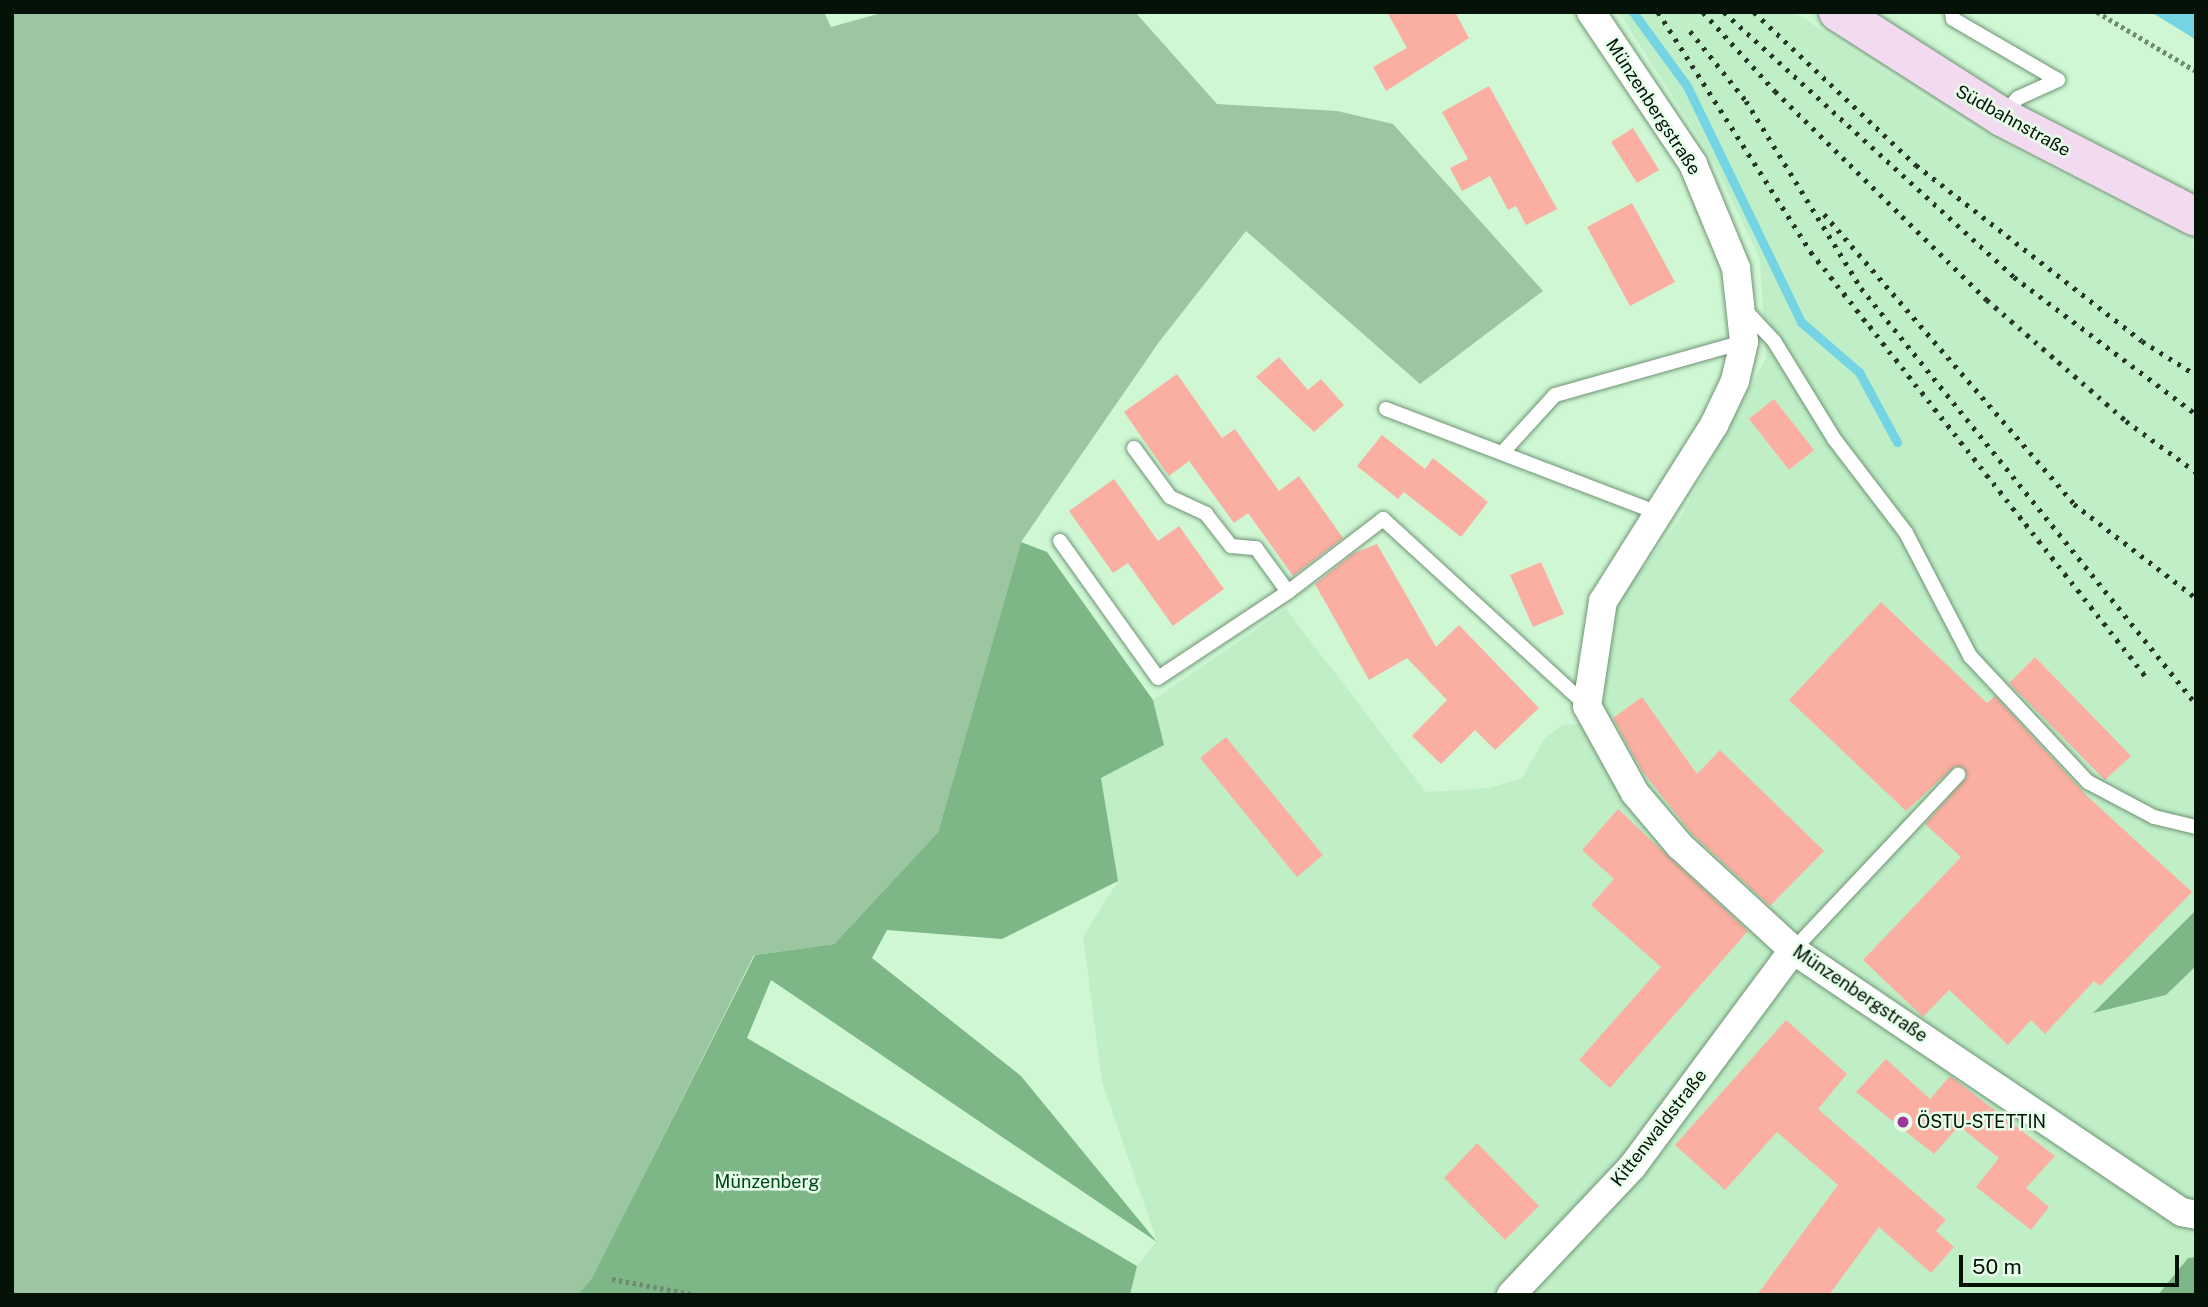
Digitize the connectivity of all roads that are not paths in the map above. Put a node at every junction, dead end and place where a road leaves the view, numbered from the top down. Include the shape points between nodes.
1 (1591, 12) edge
2 (1838, 12) edge
3 (1950, 14) edge
4 (2002, 117) junction
5 (2196, 218) edge
6 (1744, 309) junction
7 (1744, 342) junction
8 (1385, 409) dead end
9 (1134, 448) dead end
10 (1503, 452) junction
11 (1659, 513) junction
12 (1060, 541) dead end
13 (1288, 592) junction
14 (1587, 706) junction
15 (1958, 775) dead end
16 (2196, 827) edge
17 (1793, 950) junction
18 (2196, 1215) edge
19 (1511, 1295) edge

1 - 6 street, Münzenbergstraße via 1693,164 1736,268
2 - 4 main road, Südbahnstraße
3 - 4 lane via 2058,80 2018,98
4 - 5 main road, Südbahnstraße
6 - 7 street, Münzenbergstraße
6 - 16 lane via 1774,341 1835,440 1906,533 1970,656 2088,782 2154,817
7 - 10 lane via 1555,396
7 - 11 street, Münzenbergstraße via 1735,381 1714,425
8 - 10 lane
9 - 13 lane via 1170,497 1206,514 1231,546 1256,548
10 - 11 lane
11 - 14 street, Münzenbergstraße via 1603,601
12 - 13 lane, Münzenbergstraße via 1158,678
13 - 14 lane, Münzenbergstraße via 1383,519
14 - 17 street, Münzenbergstraße via 1650,811 1680,846
15 - 17 lane
17 - 18 street, Münzenbergstraße via 2182,1212
17 - 19 street, Kittenwaldstraße via 1632,1167

